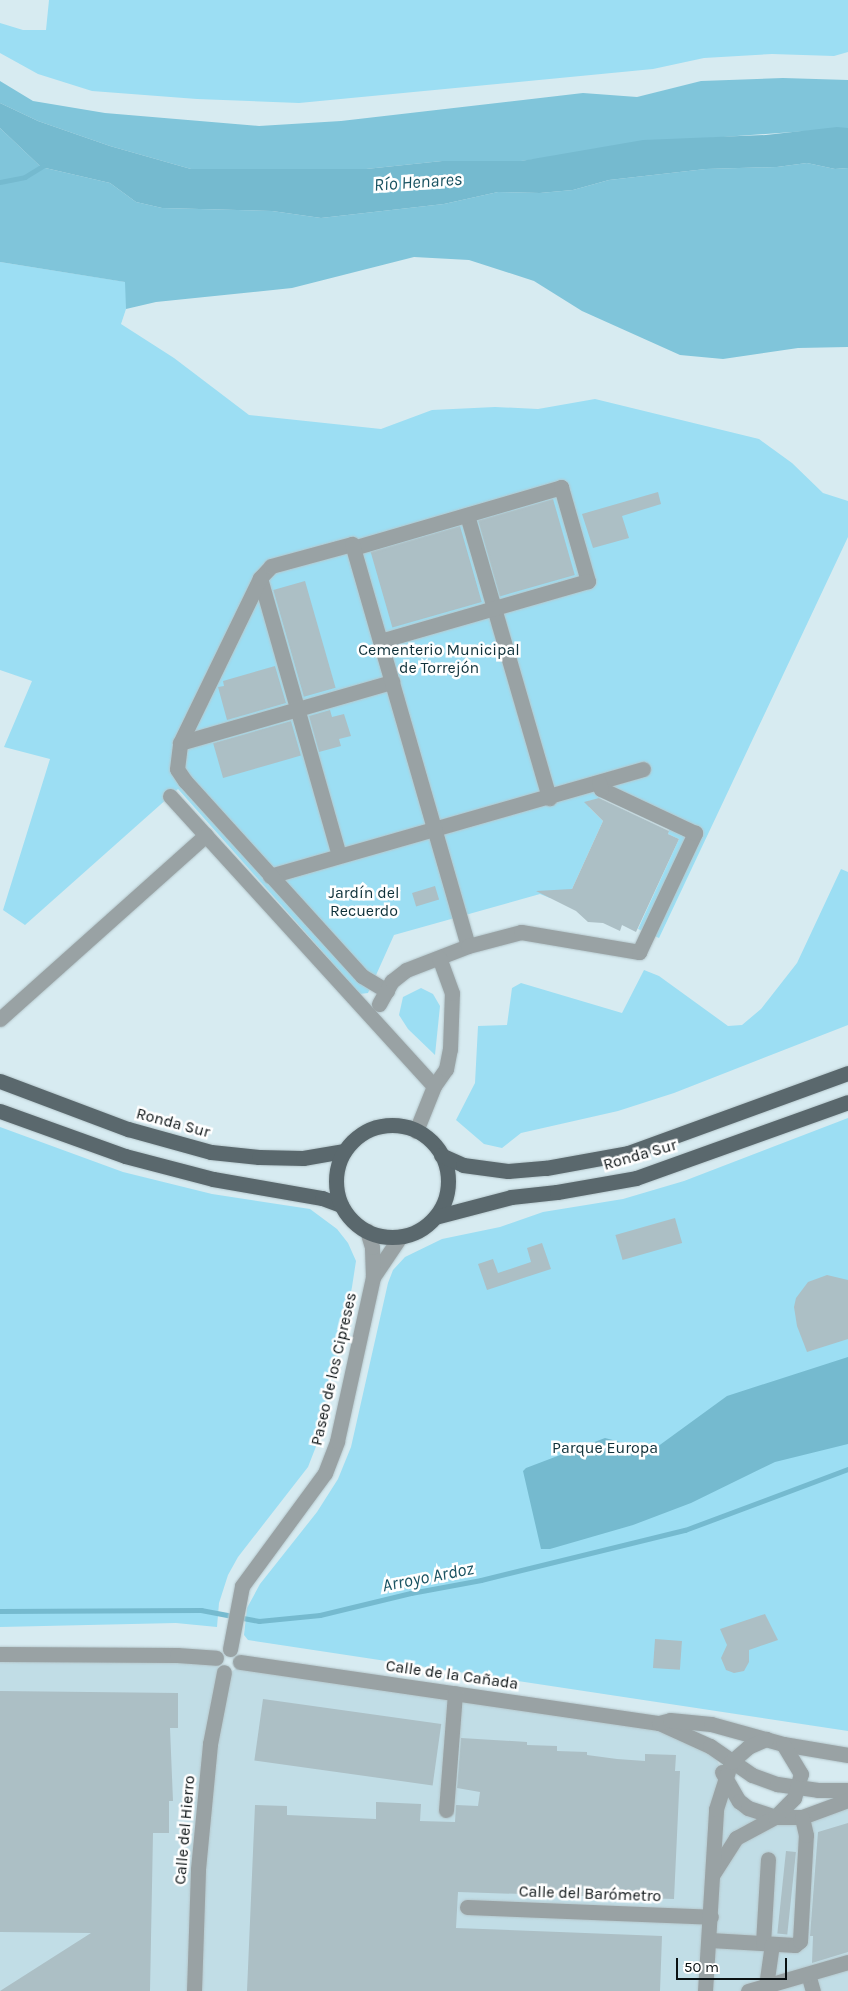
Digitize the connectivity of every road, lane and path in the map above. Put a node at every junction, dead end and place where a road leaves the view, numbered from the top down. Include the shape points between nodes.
1 (467, 515) junction
2 (353, 548) junction
3 (260, 578) junction
4 (493, 608) junction
5 (380, 641) junction
6 (392, 682) junction
7 (297, 709) junction
8 (180, 743) junction
9 (643, 769) dead end
10 (599, 782) junction
11 (170, 796) dead end
12 (549, 798) junction
13 (434, 829) junction
14 (206, 835) junction
15 (339, 855) junction
16 (270, 876) junction
17 (468, 946) junction
18 (440, 958) junction
19 (0, 1019) edge
20 (848, 1073) edge
21 (0, 1080) edge
22 (434, 1086) junction
23 (848, 1102) edge
24 (0, 1112) edge
25 (416, 1131) junction
26 (344, 1151) junction
27 (442, 1155) junction
28 (341, 1205) junction
29 (435, 1216) junction
30 (367, 1231) junction
31 (400, 1237) junction
32 (373, 1277) junction
33 (230, 1649) junction
34 (0, 1654) edge
35 (216, 1658) junction
36 (240, 1662) junction
37 (224, 1672) junction
38 (455, 1693) junction
39 (659, 1723) junction
40 (766, 1739) junction
41 (783, 1744) junction
42 (710, 1746) junction
43 (848, 1755) edge
44 (731, 1762) junction
45 (724, 1776) junction
46 (799, 1787) junction
47 (848, 1790) edge
48 (848, 1800) edge
49 (446, 1810) dead end
50 (775, 1817) junction
51 (802, 1817) junction
52 (768, 1859) dead end
53 (713, 1875) junction
54 (467, 1907) dead end
55 (711, 1917) junction
56 (710, 1940) junction
57 (768, 1943) junction
58 (848, 1962) edge
59 (808, 1974) junction
60 (766, 1986) junction
61 (194, 1991) edge
62 (705, 1991) edge
63 (748, 1991) edge
64 (813, 1991) edge

1 - 2 street
1 - 4 street
1 - 4 street via 561,487 588,581
2 - 3 street via 352,544 271,566
2 - 5 street
3 - 7 street
3 - 8 street
4 - 5 street
4 - 12 street
5 - 6 street
6 - 7 street
6 - 13 street
7 - 8 street
7 - 15 street
8 - 16 street via 177,769 185,781
9 - 10 street
10 - 12 street
10 - 17 street via 601,789 696,833 639,952 521,932
11 - 14 street
12 - 13 street
13 - 15 street
13 - 17 street
14 - 19 street
14 - 22 street
15 - 16 street
16 - 18 street via 383,998 406,970
17 - 18 street
18 - 22 street via 452,993 454,1012 446,1069
20 - 27 main road, Ronda Sur via 628,1153 546,1168 508,1171 463,1166
21 - 26 main road, Ronda Sur via 128,1129 211,1152 259,1158 303,1158
22 - 25 street
23 - 29 main road, Ronda Sur via 636,1178 511,1197
24 - 28 main road via 125,1156 213,1180 322,1198
25 - 26 main road, Ronda Sur via 384,1126 369,1130
25 - 27 main road, Ronda Sur via 431,1141
26 - 28 main road via 337,1168 336,1187
27 - 29 main road, Ronda Sur via 448,1176
28 - 30 main road via 352,1220
29 - 31 main road, Ronda Sur via 420,1230
30 - 31 main road
30 - 32 street, Paseo de los Cipreses via 372,1247
31 - 32 street, Paseo de los Cipreses
32 - 33 street, Paseo de los Cipreses via 337,1441 325,1473 242,1586 235,1609
33 - 35 street via 221,1651
33 - 36 street via 238,1653
34 - 35 street
35 - 37 street via 218,1668
36 - 37 street via 235,1671
36 - 38 street, Calle de la Cañada
37 - 61 street, Calle del Hierro via 210,1744 199,1860
38 - 39 street, Calle de la Cañada
38 - 49 street
39 - 40 street via 670,1720 710,1724
39 - 42 street
40 - 41 street
40 - 44 street via 748,1747
41 - 43 street
41 - 46 street via 801,1774
42 - 44 street
42 - 45 street
44 - 45 street
44 - 46 street via 777,1784
45 - 50 street via 739,1801 748,1808
45 - 53 street via 716,1809
46 - 47 street
46 - 50 street via 794,1798
48 - 51 street
50 - 51 street
50 - 53 street via 750,1829 726,1848
51 - 57 street via 806,1835 800,1941 795,1945
52 - 57 street
53 - 55 street
54 - 55 street, Calle del Barómetro
55 - 56 street
56 - 57 street
56 - 62 street
57 - 60 street
58 - 59 street
59 - 60 street
59 - 64 street
60 - 63 street

